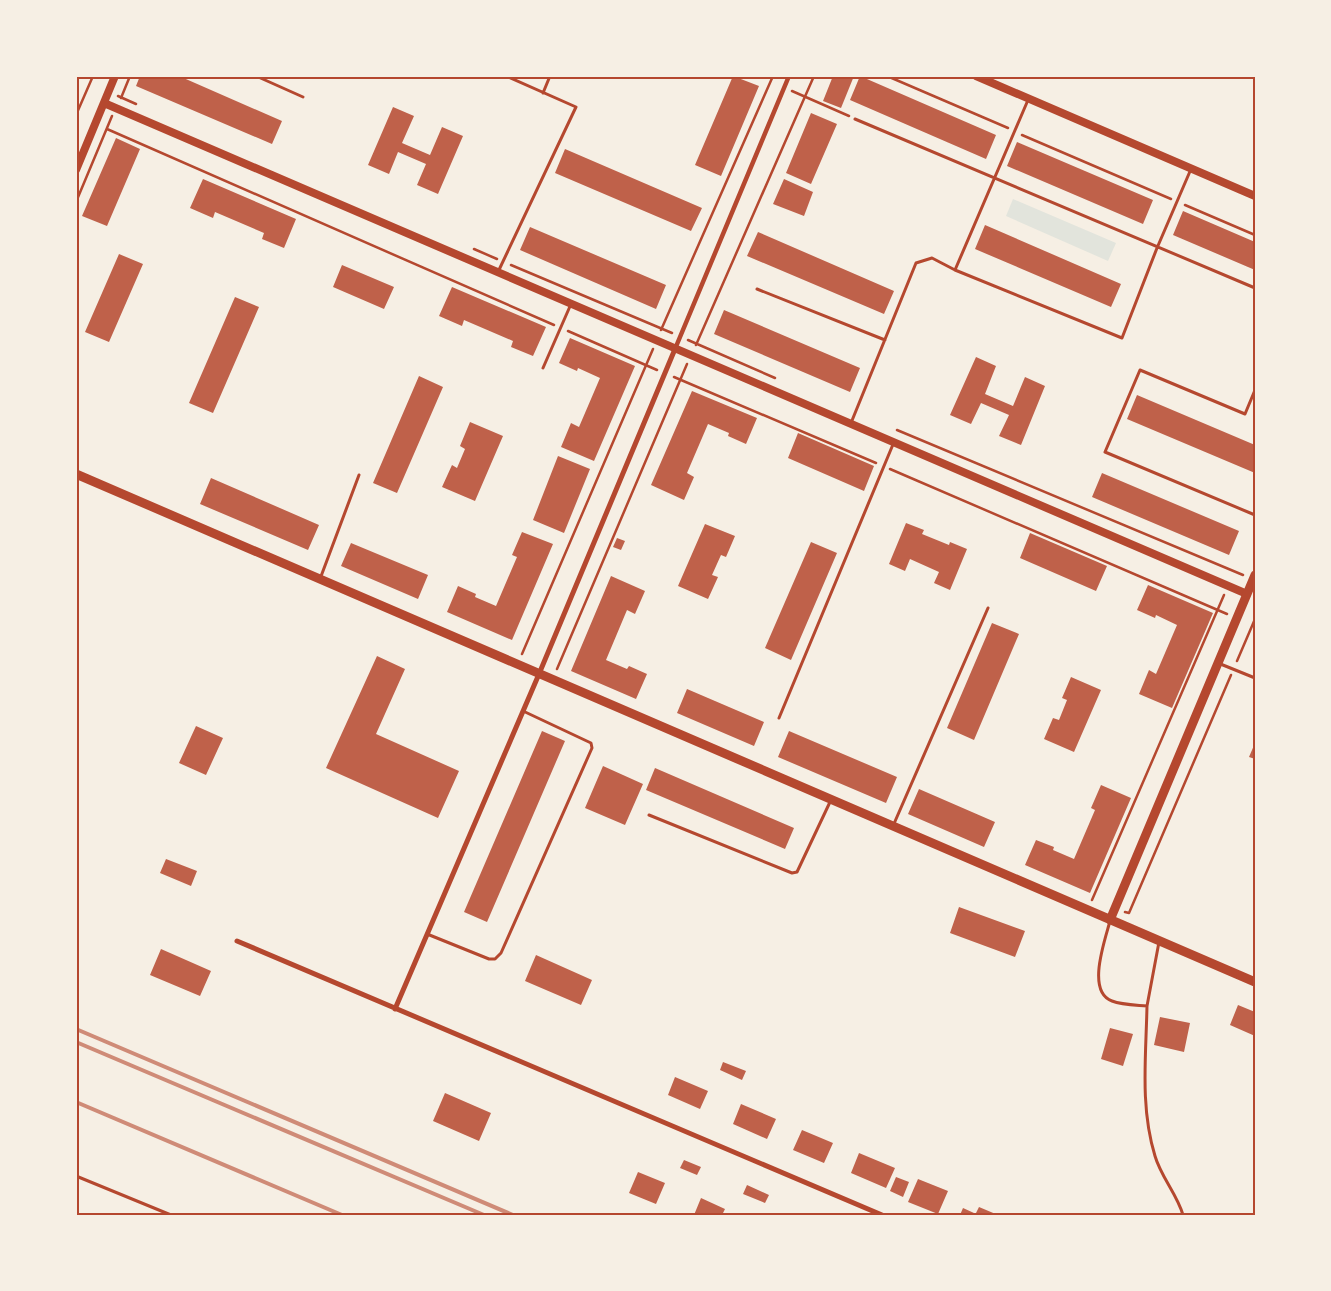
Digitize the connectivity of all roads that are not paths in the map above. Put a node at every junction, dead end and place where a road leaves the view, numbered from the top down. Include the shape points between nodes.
1 (115, 76) edge
2 (256, 76) edge
3 (506, 76) edge
4 (550, 76) edge
5 (789, 76) edge
6 (976, 76) edge
7 (543, 93) junction
8 (303, 97) dead end
9 (1029, 99) junction
10 (104, 103) junction
11 (855, 119) road end
12 (1191, 169) junction
13 (76, 170) edge
14 (995, 179) junction
15 (1255, 196) edge
16 (1157, 248) junction
17 (955, 270) junction
18 (498, 273) junction
19 (1255, 288) edge
20 (757, 290) dead end
21 (571, 304) junction
22 (885, 340) junction
23 (675, 349) junction
24 (543, 368) dead end
25 (1255, 390) edge
26 (851, 424) junction
27 (894, 442) junction
28 (76, 474) edge
29 (360, 476) dead end
30 (1255, 515) edge
31 (1255, 575) edge
32 (320, 579) junction
33 (1247, 594) junction
34 (988, 608) dead end
35 (1218, 663) junction
36 (539, 674) junction
37 (1255, 678) edge
38 (523, 711) junction
39 (779, 718) dead end
40 (831, 800) junction
41 (649, 815) dead end
42 (892, 826) junction
43 (1110, 920) junction
44 (427, 934) junction
45 (237, 942) dead end
46 (1159, 942) junction
47 (1255, 982) edge
48 (1147, 1006) junction
49 (396, 1009) junction
50 (76, 1176) edge
51 (171, 1215) edge
52 (882, 1215) edge
53 (1183, 1215) edge

1 - 10 street
2 - 8 lane
3 - 7 lane
4 - 7 lane
5 - 23 street
6 - 9 street
7 - 18 lane via 576,107
9 - 12 street
9 - 14 lane
10 - 13 street
10 - 18 street
11 - 14 lane
12 - 15 street
12 - 16 lane
14 - 16 lane
14 - 17 lane
16 - 17 lane via 1122,338
16 - 19 lane
17 - 22 lane via 932,258 916,263
18 - 21 street
20 - 22 lane
21 - 23 street
21 - 24 lane
22 - 26 lane
23 - 26 street
23 - 36 street
25 - 30 lane via 1245,414 1140,370 1105,452
26 - 27 street
27 - 33 street
27 - 39 lane
28 - 32 main road
29 - 32 lane
31 - 33 main road
32 - 36 main road
33 - 35 main road
34 - 42 lane
35 - 37 lane
35 - 43 main road
36 - 38 street
36 - 40 main road
38 - 44 street
38 - 44 lane via 591,742 592,748 495,959
40 - 41 lane via 797,872
40 - 42 main road
42 - 43 main road
43 - 46 main road
43 - 48 lane via 1098,979 1099,990 1111,1001
44 - 49 street
45 - 49 street
46 - 47 main road
46 - 48 lane
48 - 53 lane via 1144,1098 1147,1127 1155,1158
49 - 52 street
50 - 51 lane

